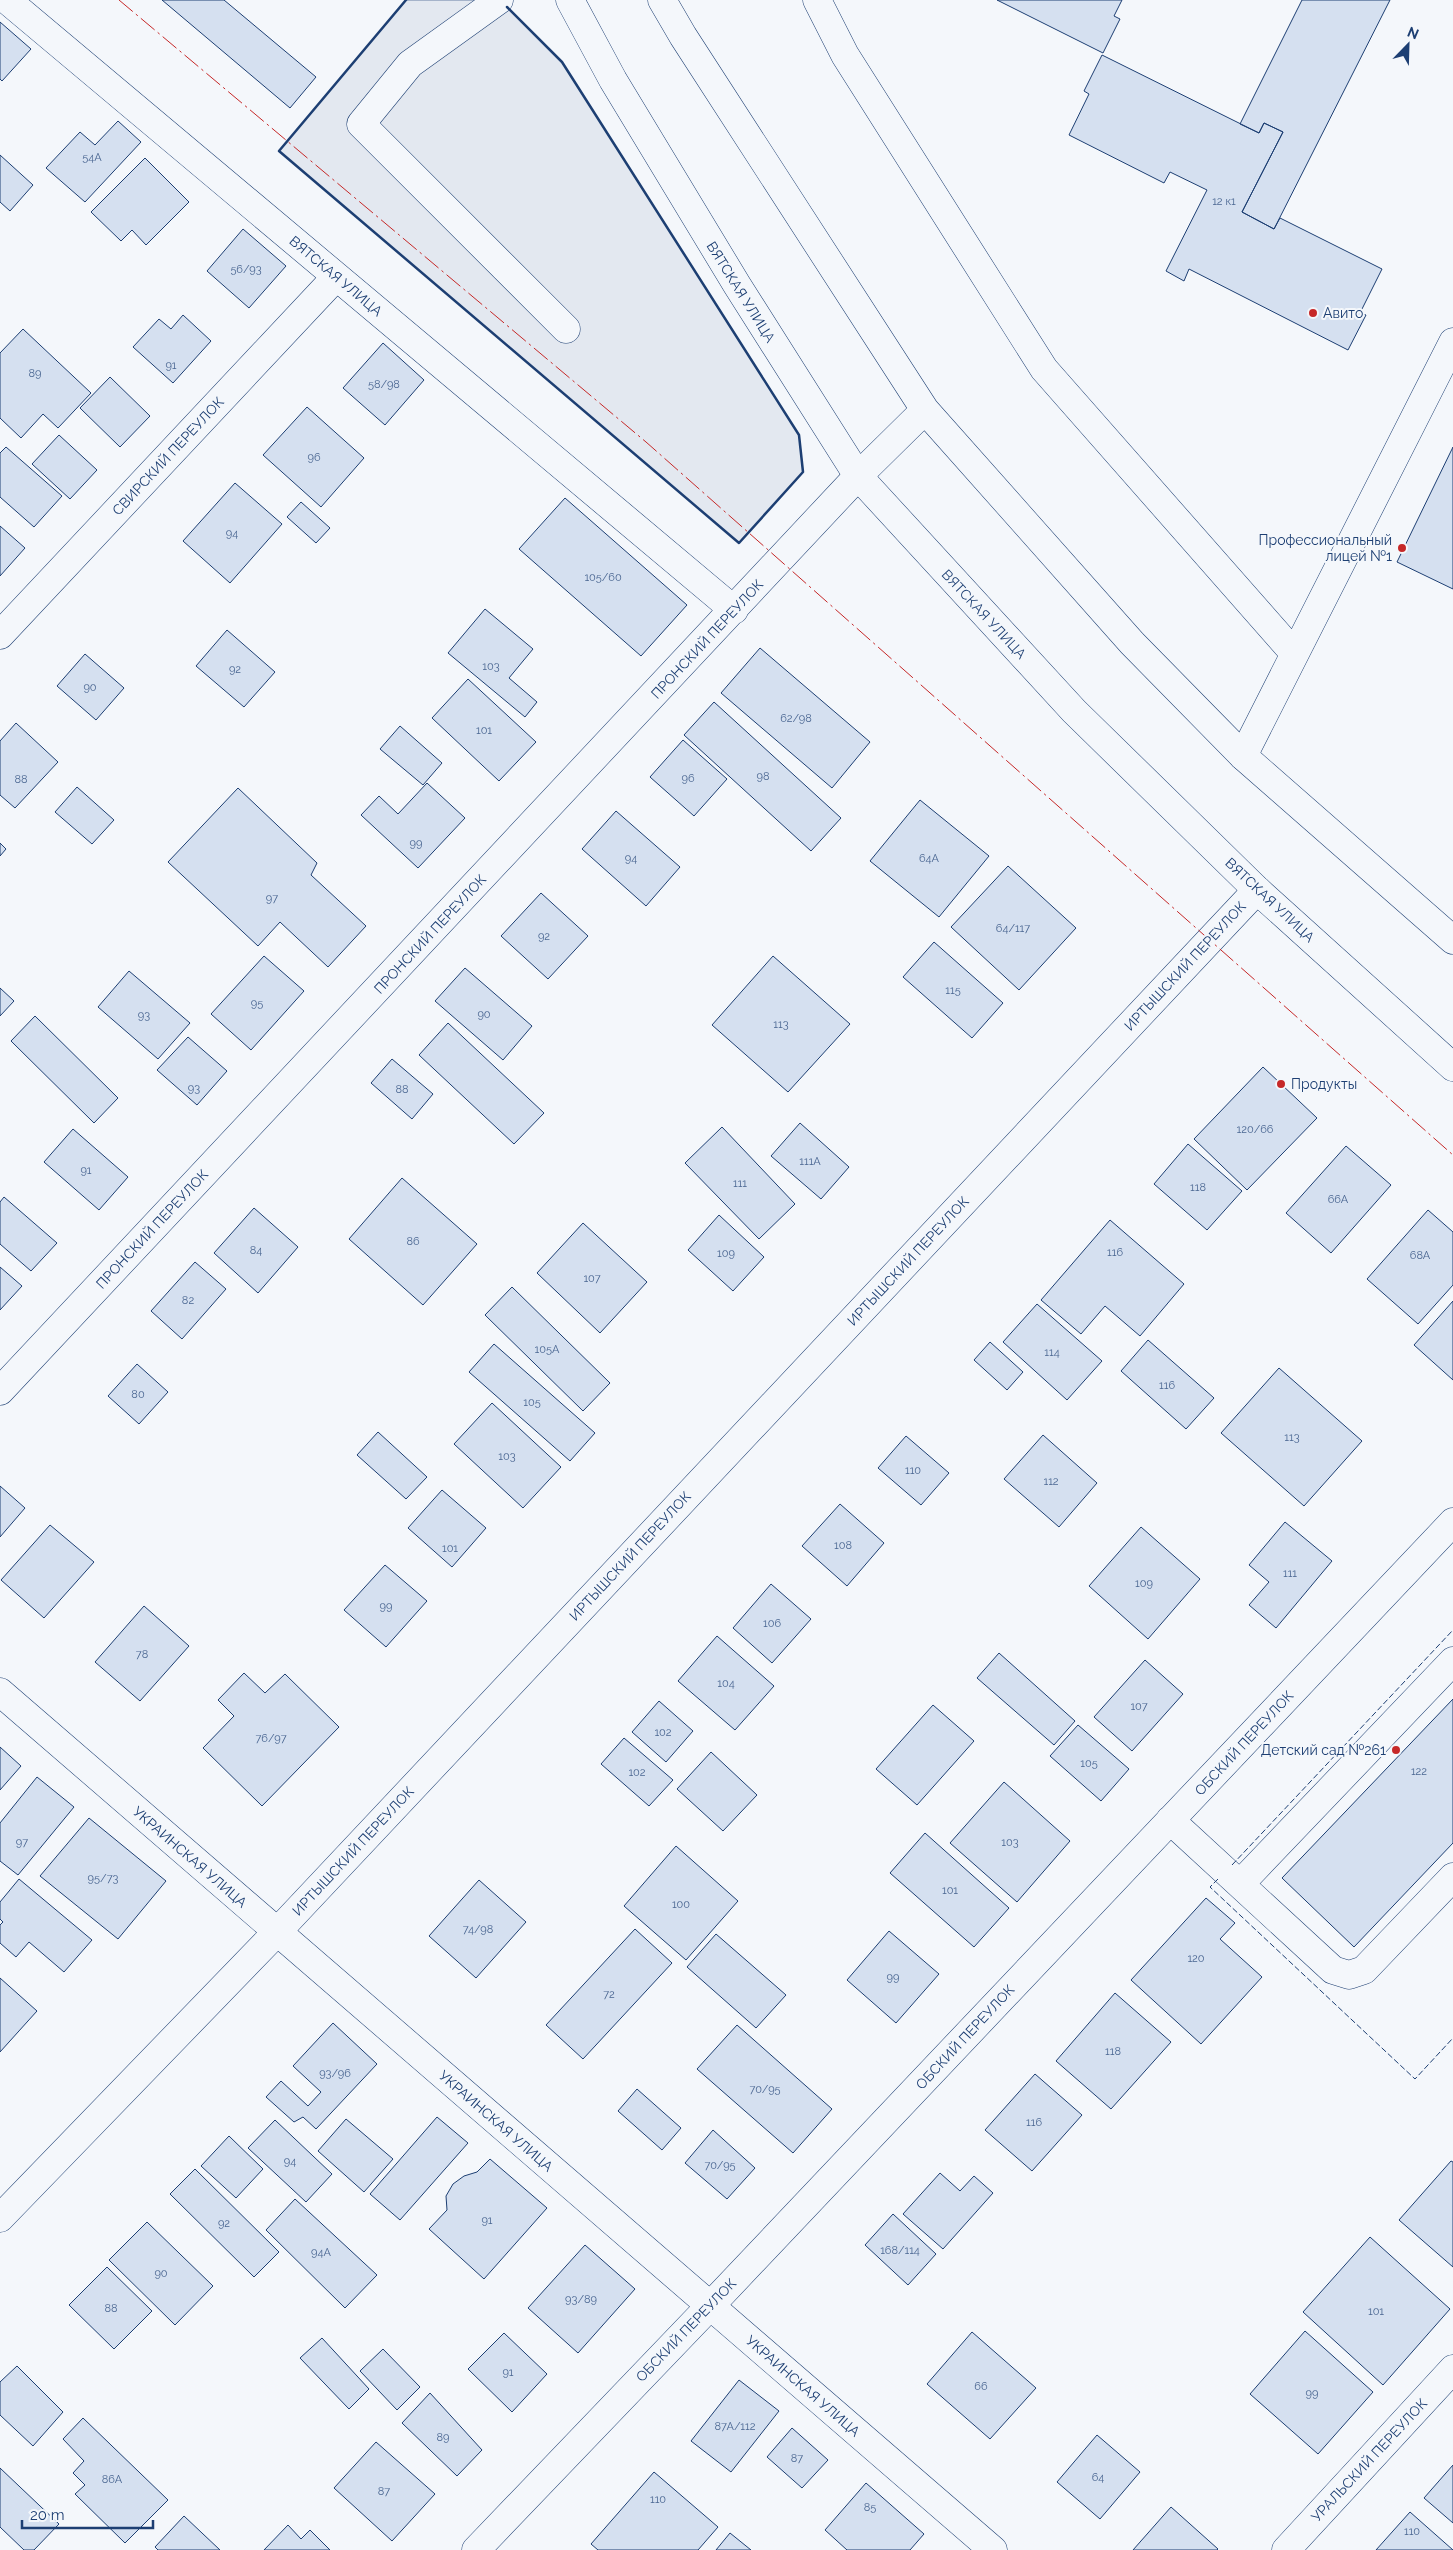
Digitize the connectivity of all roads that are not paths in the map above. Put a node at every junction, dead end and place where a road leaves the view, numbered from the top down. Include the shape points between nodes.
1 (7, 0) edge
2 (499, 0) edge
3 (570, 0) edge
4 (662, 0) edge
5 (817, 0) edge
6 (336, 277) junction
7 (566, 329) dead end
8 (1453, 342) edge
9 (925, 410) junction
10 (858, 476) junction
11 (734, 610) junction
12 (0, 635) edge
13 (1294, 653) junction
14 (1243, 756) junction
15 (1257, 890) junction
16 (1453, 940) edge
17 (1453, 1067) edge
18 (0, 1391) edge
19 (1453, 1522) edge
20 (1453, 1661) edge
21 (0, 1692) edge
22 (1170, 1820) junction
23 (1453, 1877) edge
24 (1240, 1884) junction
25 (277, 1932) junction
26 (0, 2218) edge
27 (710, 2306) junction
28 (1453, 2369) edge
29 (476, 2550) edge
30 (993, 2550) edge
31 (1286, 2550) edge

1 - 6 street, ВЯТСКАЯ УЛИЦА
2 - 7 street via 410,64 361,124
3 - 10 street, ВЯТСКАЯ УЛИЦА via 613,80 737,286
4 - 9 street
5 - 13 street via 845,55 1044,369
6 - 11 street, ВЯТСКАЯ УЛИЦА
6 - 12 street, СВИРСКИЙ ПЕРЕУЛОК
8 - 13 street
9 - 10 street, ПРОНСКИЙ ПЕРЕУЛОК
9 - 14 street via 1132,643
10 - 11 street, ПРОНСКИЙ ПЕРЕУЛОК
10 - 15 street, ВЯТСКАЯ УЛИЦА via 1074,711
11 - 18 street, ПРОНСКИЙ ПЕРЕУЛОК
13 - 14 street
14 - 16 street
15 - 17 street, ВЯТСКАЯ УЛИЦА
15 - 25 street, ИРТЫШСКИЙ ПЕРЕУЛОК
19 - 22 street, ОБСКИЙ ПЕРЕУЛОК
20 - 24 street
21 - 25 street, УКРАИНСКАЯ УЛИЦА
22 - 24 street
22 - 27 street, ОБСКИЙ ПЕРЕУЛОК
23 - 24 street via 1364,1970 1349,1975 1333,1970
25 - 26 street, ИРТЫШСКИЙ ПЕРЕУЛОК
25 - 27 street, УКРАИНСКАЯ УЛИЦА
27 - 29 street, ОБСКИЙ ПЕРЕУЛОК
27 - 30 street, УКРАИНСКАЯ УЛИЦА
28 - 31 street, УРАЛЬСКИЙ ПЕРЕУЛОК

